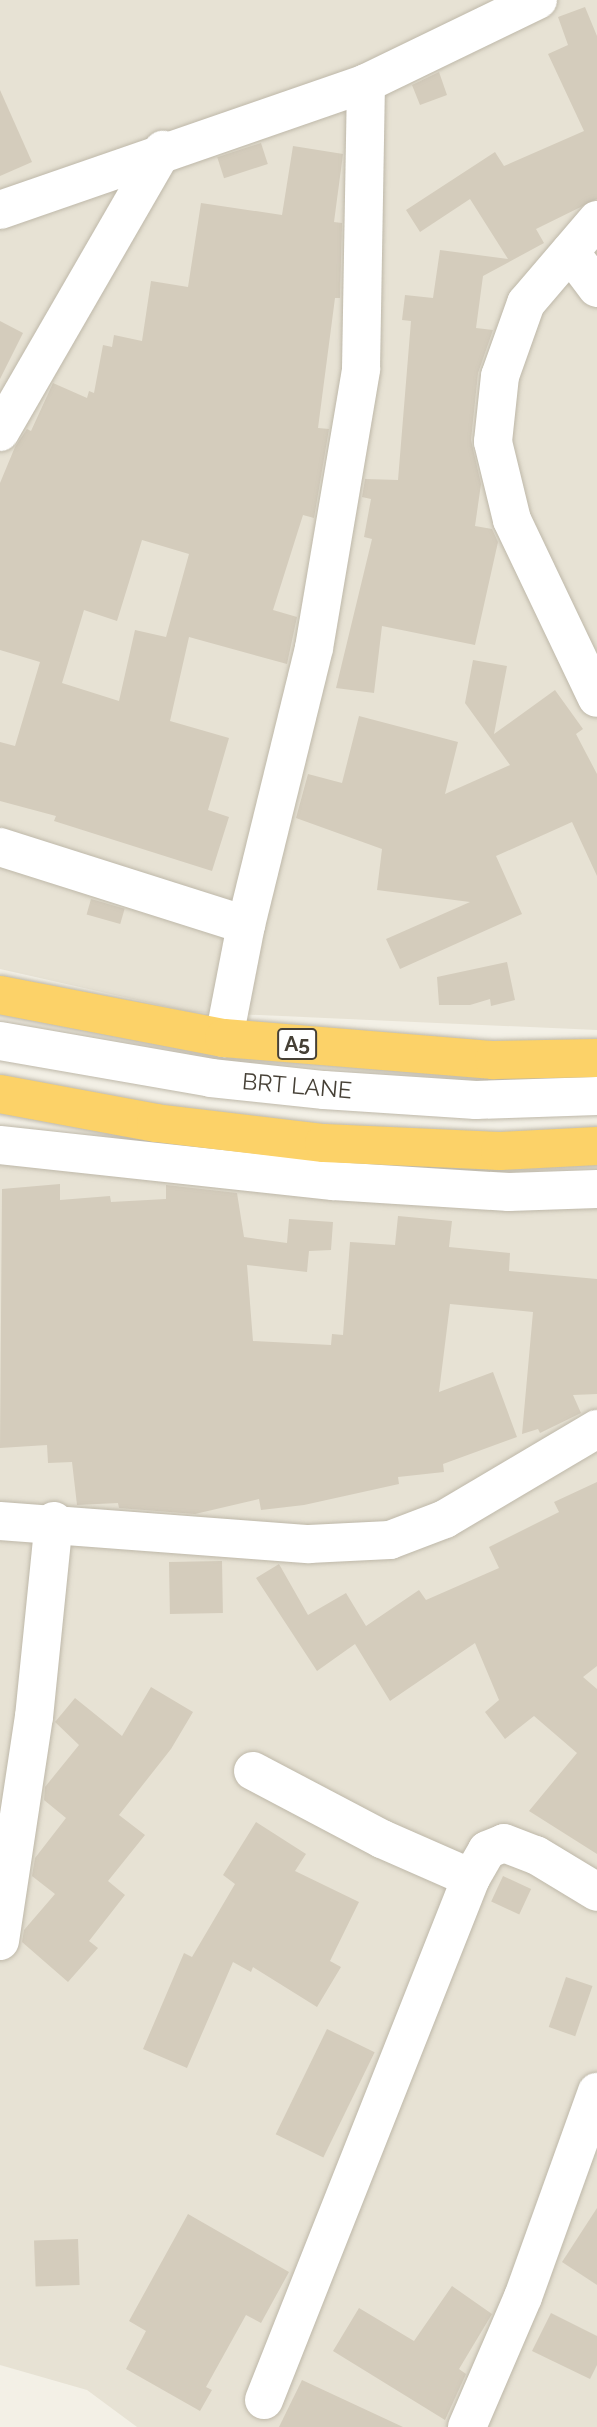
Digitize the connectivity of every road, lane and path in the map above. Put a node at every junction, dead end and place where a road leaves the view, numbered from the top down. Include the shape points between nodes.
1 (538, 0) edge
2 (366, 83) junction
3 (163, 150) junction
4 (0, 209) edge
5 (597, 220) edge
6 (570, 253) junction
7 (597, 288) edge
8 (0, 432) edge
9 (597, 698) edge
10 (0, 847) edge
11 (246, 925) junction
12 (0, 995) edge
13 (224, 1038) junction
14 (0, 1041) edge
15 (597, 1058) edge
16 (0, 1094) edge
17 (597, 1096) edge
18 (0, 1145) edge
19 (597, 1146) edge
20 (597, 1189) edge
21 (597, 1429) edge
22 (0, 1521) edge
23 (54, 1521) junction
24 (253, 1771) dead end
25 (471, 1878) junction
26 (597, 1892) edge
27 (0, 1941) edge
28 (597, 2092) edge
29 (264, 2400) dead end
30 (467, 2427) edge

1 - 2 street
2 - 3 street
2 - 11 street via 361,369 314,648
3 - 4 street
3 - 8 street
5 - 6 street
6 - 7 street
6 - 9 street via 526,303 511,336 500,376 494,442 512,520
10 - 11 street
11 - 13 street
12 - 13 highway, A5
13 - 15 highway, A5 via 494,1060
14 - 17 street, BRT LANE via 211,1078 324,1090 477,1100
16 - 19 highway via 156,1123 324,1143 500,1151
18 - 20 street via 333,1181 509,1192
21 - 23 street via 445,1519 390,1540 309,1544
22 - 23 street
23 - 27 street via 34,1717
24 - 25 street via 382,1839
25 - 26 street via 487,1850 504,1843 536,1855
25 - 29 street
28 - 30 street via 523,2297

